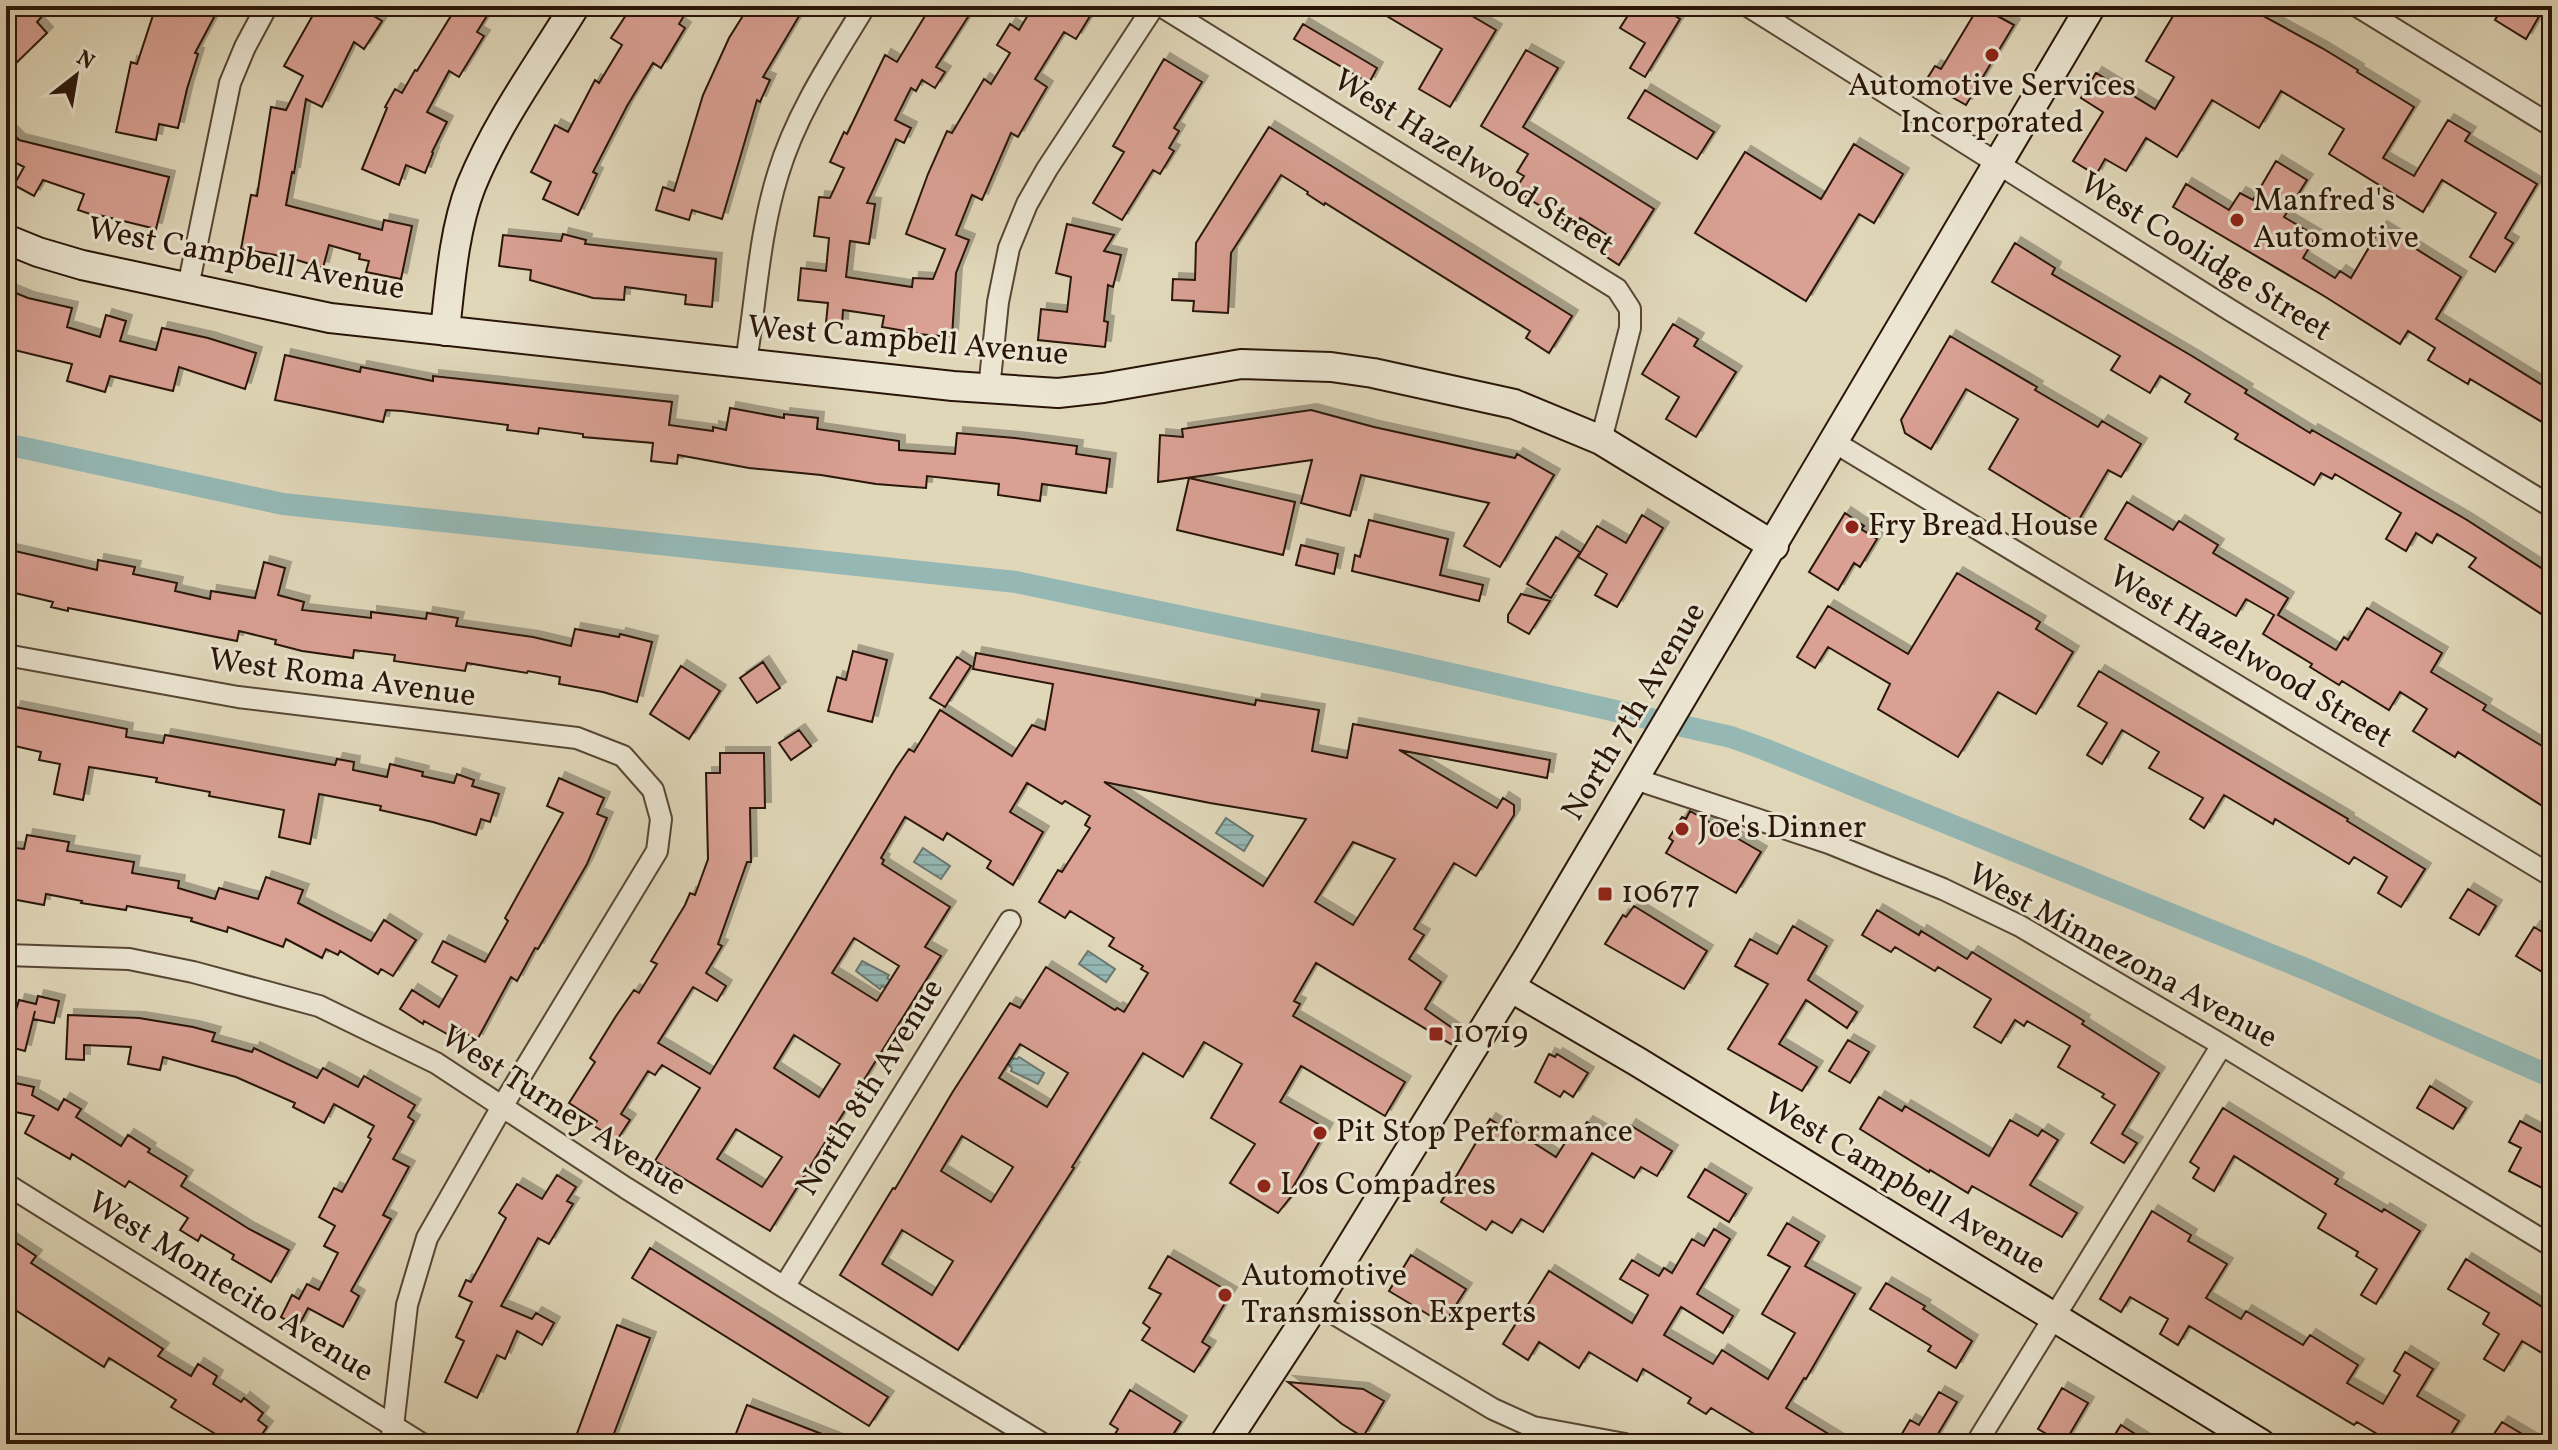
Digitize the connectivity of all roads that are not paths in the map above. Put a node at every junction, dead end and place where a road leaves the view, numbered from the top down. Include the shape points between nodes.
1 (267, 6) edge
2 (575, 6) edge
3 (865, 6) edge
4 (1154, 6) edge
5 (1161, 6) edge
6 (1748, 6) edge
7 (2091, 6) edge
8 (2357, 6) edge
9 (2552, 126) edge
10 (1997, 164) junction
11 (6, 239) edge
12 (188, 287) junction
13 (445, 331) junction
14 (746, 362) junction
15 (989, 389) junction
16 (1601, 440) junction
17 (1834, 442) junction
18 (2552, 507) edge
19 (1774, 546) junction
20 (6, 655) edge
21 (1635, 779) junction
22 (2552, 876) edge
23 (1010, 921) dead end
24 (6, 955) edge
25 (1510, 987) junction
26 (2222, 1045) junction
27 (503, 1105) junction
28 (6, 1184) edge
29 (2552, 1246) edge
30 (784, 1287) junction
31 (1316, 1303) junction
32 (2056, 1317) junction
33 (392, 1435) edge
34 (422, 1444) edge
35 (1043, 1444) edge
36 (1224, 1444) edge
37 (1625, 1444) edge
38 (1976, 1444) edge
39 (2261, 1444) edge

1 - 12 street via 230,83
2 - 13 street via 509,111 470,189
3 - 14 street via 810,100 778,174 764,232
4 - 15 street via 1027,204 1009,248
5 - 16 street, West Hazelwood Street via 1617,289 1630,309 1630,328
6 - 10 street, West Coolidge Street
7 - 10 street, North 7th Avenue
8 - 9 street
10 - 17 street, North 7th Avenue
10 - 18 street, West Coolidge Street
11 - 12 street, West Campbell Avenue via 82,265
12 - 13 street, West Campbell Avenue via 330,318
13 - 14 street, West Campbell Avenue
14 - 15 street, West Campbell Avenue
15 - 16 street, West Campbell Avenue via 1058,393 1241,364 1331,367 1514,404
16 - 19 street, West Campbell Avenue
17 - 19 street, North 7th Avenue
17 - 22 street, West Hazelwood Street
19 - 21 street, North 7th Avenue
20 - 27 street, West Roma Avenue via 238,697 577,738 623,756 653,790 661,819 657,851
21 - 25 street, North 7th Avenue
21 - 26 street, West Minnezona Avenue via 1829,843 1943,889 2020,926
23 - 30 street, North 8th Avenue
24 - 27 street, West Turney Avenue via 129,959 319,1006 436,1063
25 - 31 street, North 7th Avenue
25 - 32 street, West Campbell Avenue
26 - 29 street, West Minnezona Avenue
26 - 32 street
27 - 30 street, West Turney Avenue
27 - 33 street via 427,1238 407,1305
28 - 33 street, West Montecito Avenue
30 - 35 street, West Turney Avenue
31 - 36 street, North 7th Avenue
31 - 37 street via 1469,1396 1533,1427
32 - 38 street
32 - 39 street, West Campbell Avenue
33 - 34 street, West Montecito Avenue

